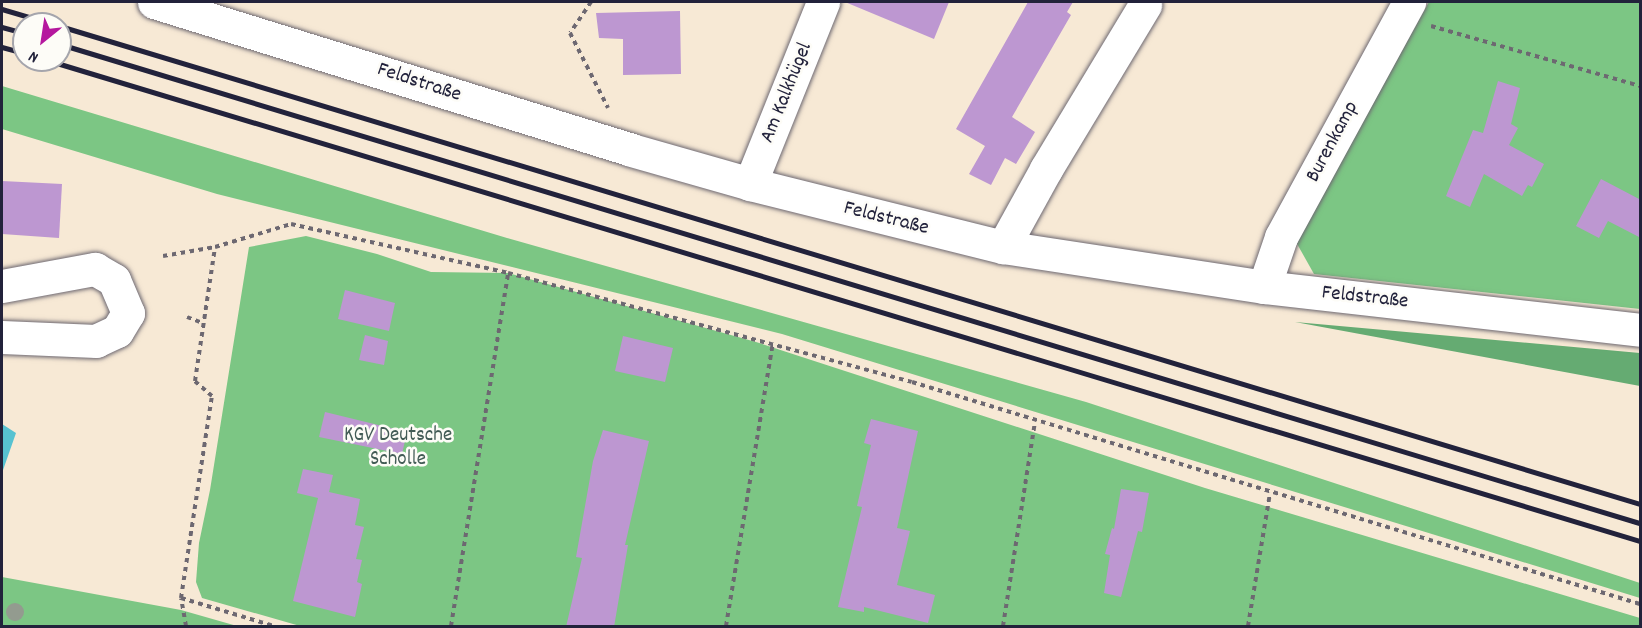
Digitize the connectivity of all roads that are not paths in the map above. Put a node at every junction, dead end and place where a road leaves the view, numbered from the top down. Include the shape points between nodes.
1 (154, 2) edge
2 (823, 2) edge
3 (1145, 5) dead end
4 (1405, 9) edge
5 (750, 184) junction
6 (1003, 247) junction
7 (2, 286) edge
8 (1264, 287) junction
9 (1641, 330) edge
10 (2, 337) edge

1 - 5 street, Feldstraße
2 - 5 street, Am Kalkhügel
3 - 6 street
4 - 8 street, Burenkamp via 1281,237
5 - 6 street, Feldstraße
6 - 8 street, Feldstraße
7 - 10 street via 95,269 114,280 128,313 117,331 96,341
8 - 9 street, Feldstraße

